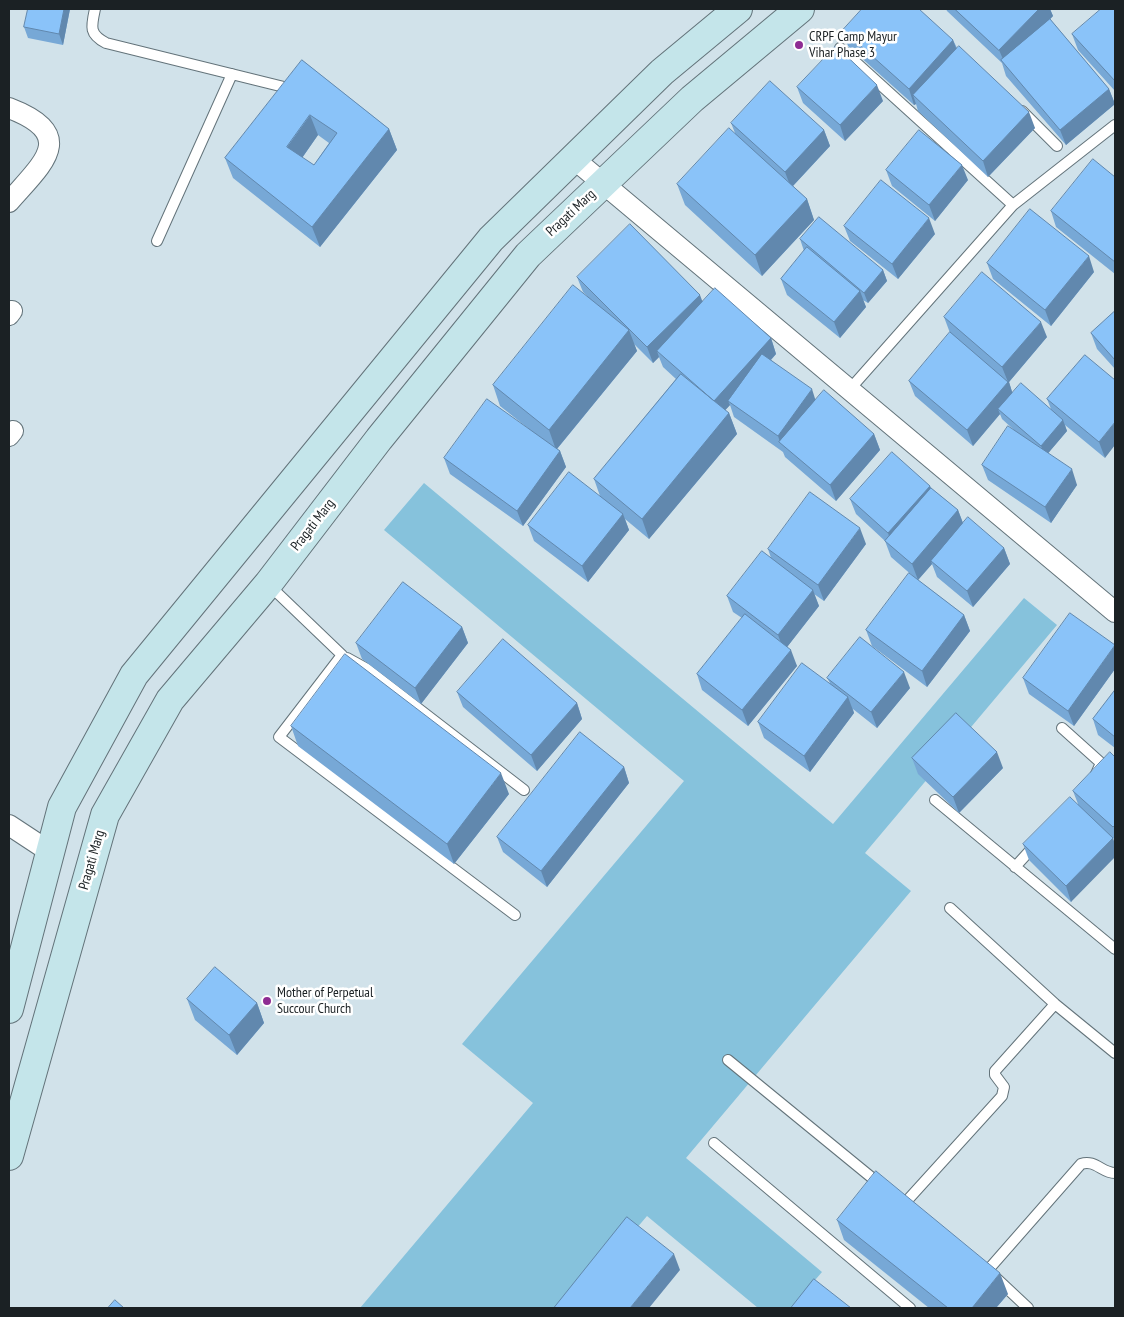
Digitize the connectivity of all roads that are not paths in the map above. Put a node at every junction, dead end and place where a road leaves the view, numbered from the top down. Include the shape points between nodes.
1 (94, 9) edge
2 (738, 9) edge
3 (800, 9) edge
4 (840, 48) edge
5 (232, 74) junction
6 (284, 86) edge
7 (1016, 105) edge
8 (9, 108) edge
9 (1115, 125) edge
10 (1057, 146) edge
11 (574, 159) junction
12 (603, 183) junction
13 (9, 202) edge
14 (1012, 205) junction
15 (157, 241) dead end
16 (850, 389) junction
17 (268, 584) junction
18 (1115, 612) edge
19 (342, 655) junction
20 (1062, 728) dead end
21 (1091, 783) edge
22 (524, 790) dead end
23 (935, 800) dead end
24 (9, 825) edge
25 (1040, 839) edge
26 (50, 852) junction
27 (1015, 867) junction
28 (950, 908) dead end
29 (515, 915) dead end
30 (1115, 949) edge
31 (1055, 1004) junction
32 (9, 1009) edge
33 (1115, 1053) edge
34 (728, 1060) dead end
35 (714, 1144) dead end
36 (9, 1156) edge
37 (1115, 1173) edge
38 (910, 1308) edge
39 (1028, 1308) edge

1 - 5 lane via 92,30 96,38 106,43
2 - 11 main road via 662,72
3 - 12 main road, Pragati Marg via 692,99
4 - 14 lane
5 - 6 lane
5 - 15 lane
7 - 10 lane
8 - 13 street via 45,128 50,144 46,159
9 - 14 lane
11 - 12 street
11 - 26 main road via 491,239 134,674 62,807
12 - 16 street
12 - 17 main road, Pragati Marg via 528,255
14 - 16 lane
16 - 18 street
17 - 19 lane
17 - 36 main road, Pragati Marg via 170,700 105,815
19 - 22 lane via 367,669
19 - 29 lane via 279,737
20 - 21 lane via 1101,763
23 - 27 lane
24 - 26 street
25 - 27 lane
26 - 32 main road
27 - 30 lane
28 - 31 lane
31 - 33 lane
31 - 34 lane via 996,1071 995,1075 1004,1087 1002,1096 900,1201
35 - 38 lane
37 - 39 lane via 1092,1162 1081,1164 984,1267

